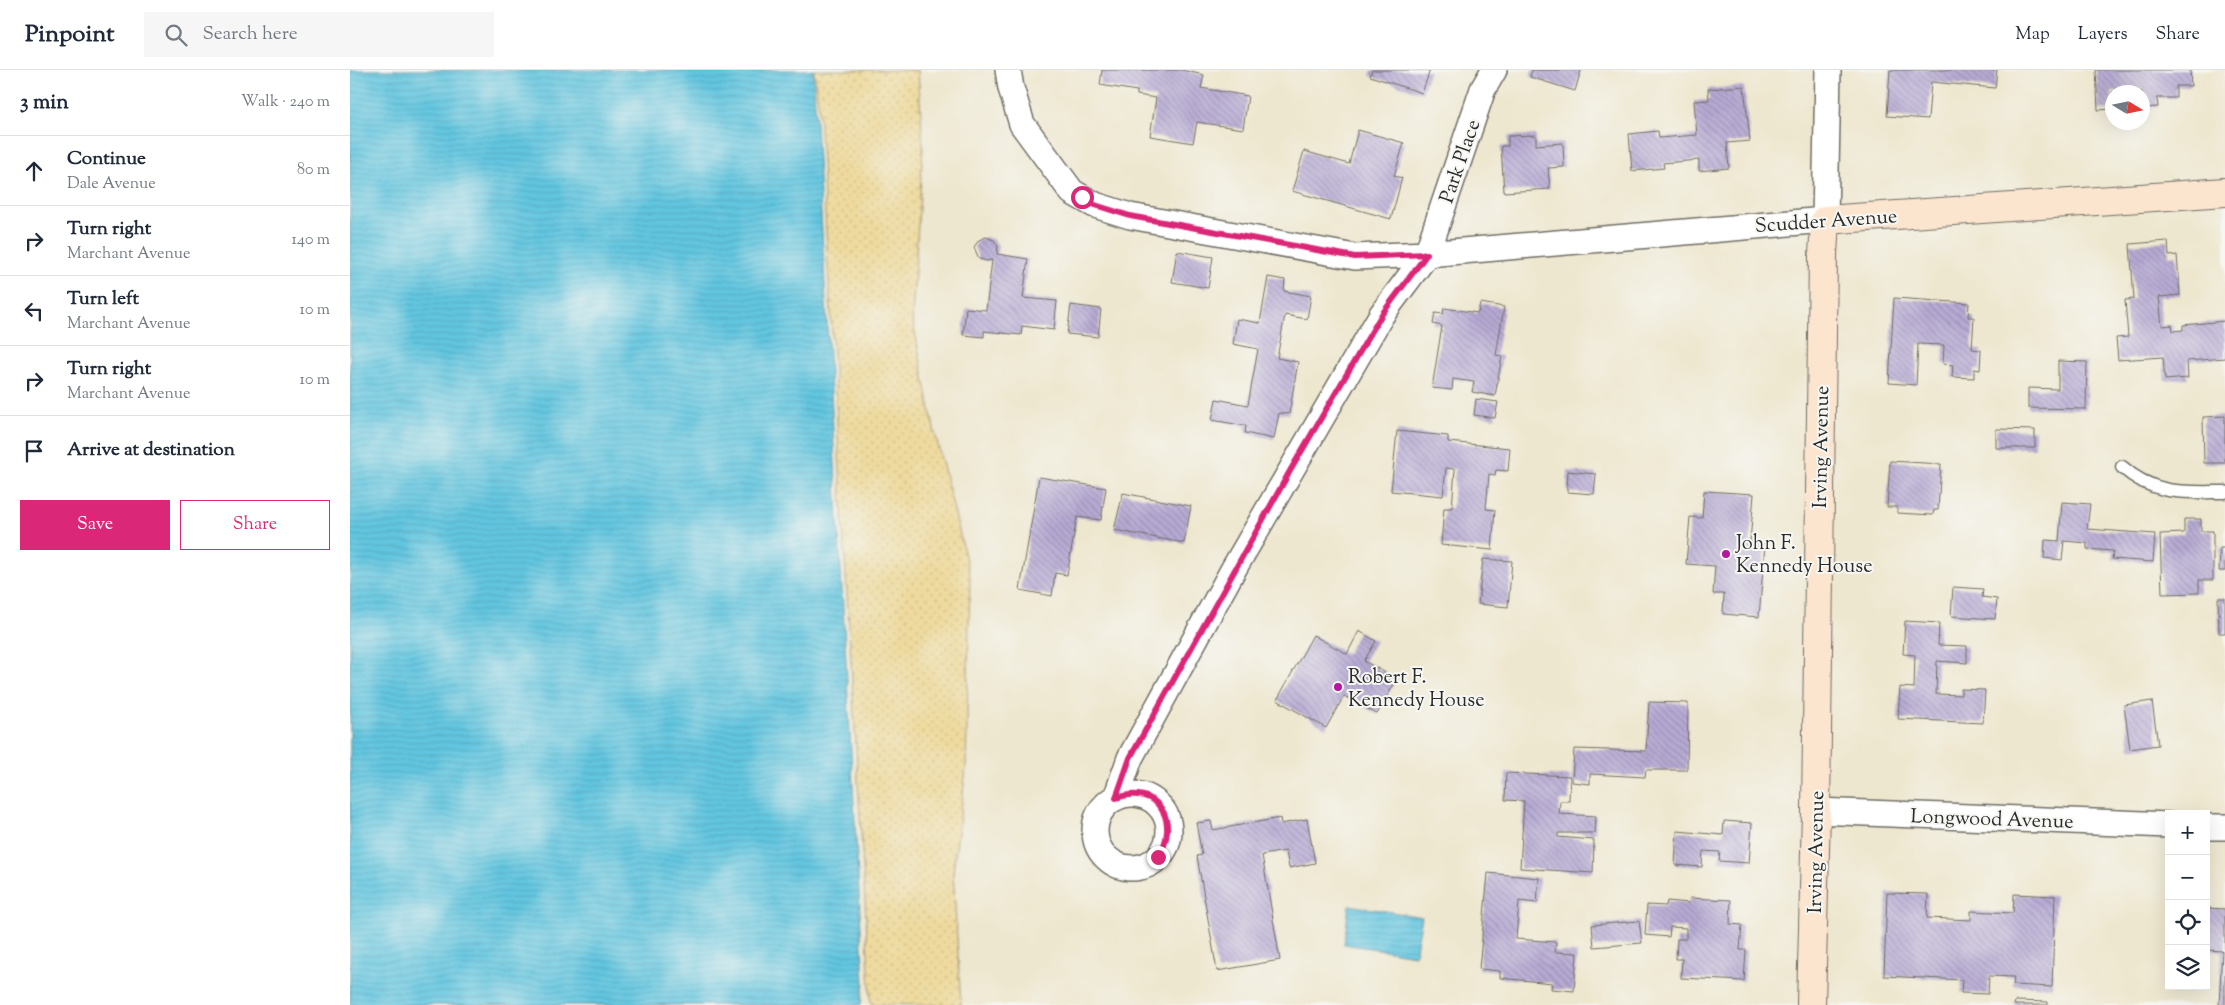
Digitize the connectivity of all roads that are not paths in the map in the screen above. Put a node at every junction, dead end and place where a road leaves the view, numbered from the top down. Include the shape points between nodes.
1 (1008, 70) edge
2 (1494, 70) edge
3 (1828, 70) edge
4 (2225, 192) edge
5 (1825, 220) junction
6 (1427, 254) junction
7 (2122, 466) dead end
8 (2225, 492) edge
9 (1116, 798) dead end
10 (1816, 811) junction
11 (2165, 825) edge
12 (2210, 827) edge
13 (2225, 827) edge
14 (1811, 1005) edge

1 - 6 street, Scudder Avenue via 1022,124 1072,192 1095,205 1130,216 1355,257
2 - 6 street, Park Place via 1484,89
3 - 5 street, Irving Avenue
4 - 5 street, Scudder Avenue
5 - 6 street, Scudder Avenue
5 - 10 street, Irving Avenue
6 - 9 street, Park Place via 1382,314 1290,471 1130,758
7 - 8 lane via 2133,476 2164,491
10 - 11 street, Longwood Avenue
10 - 14 street, Irving Avenue
12 - 13 street

